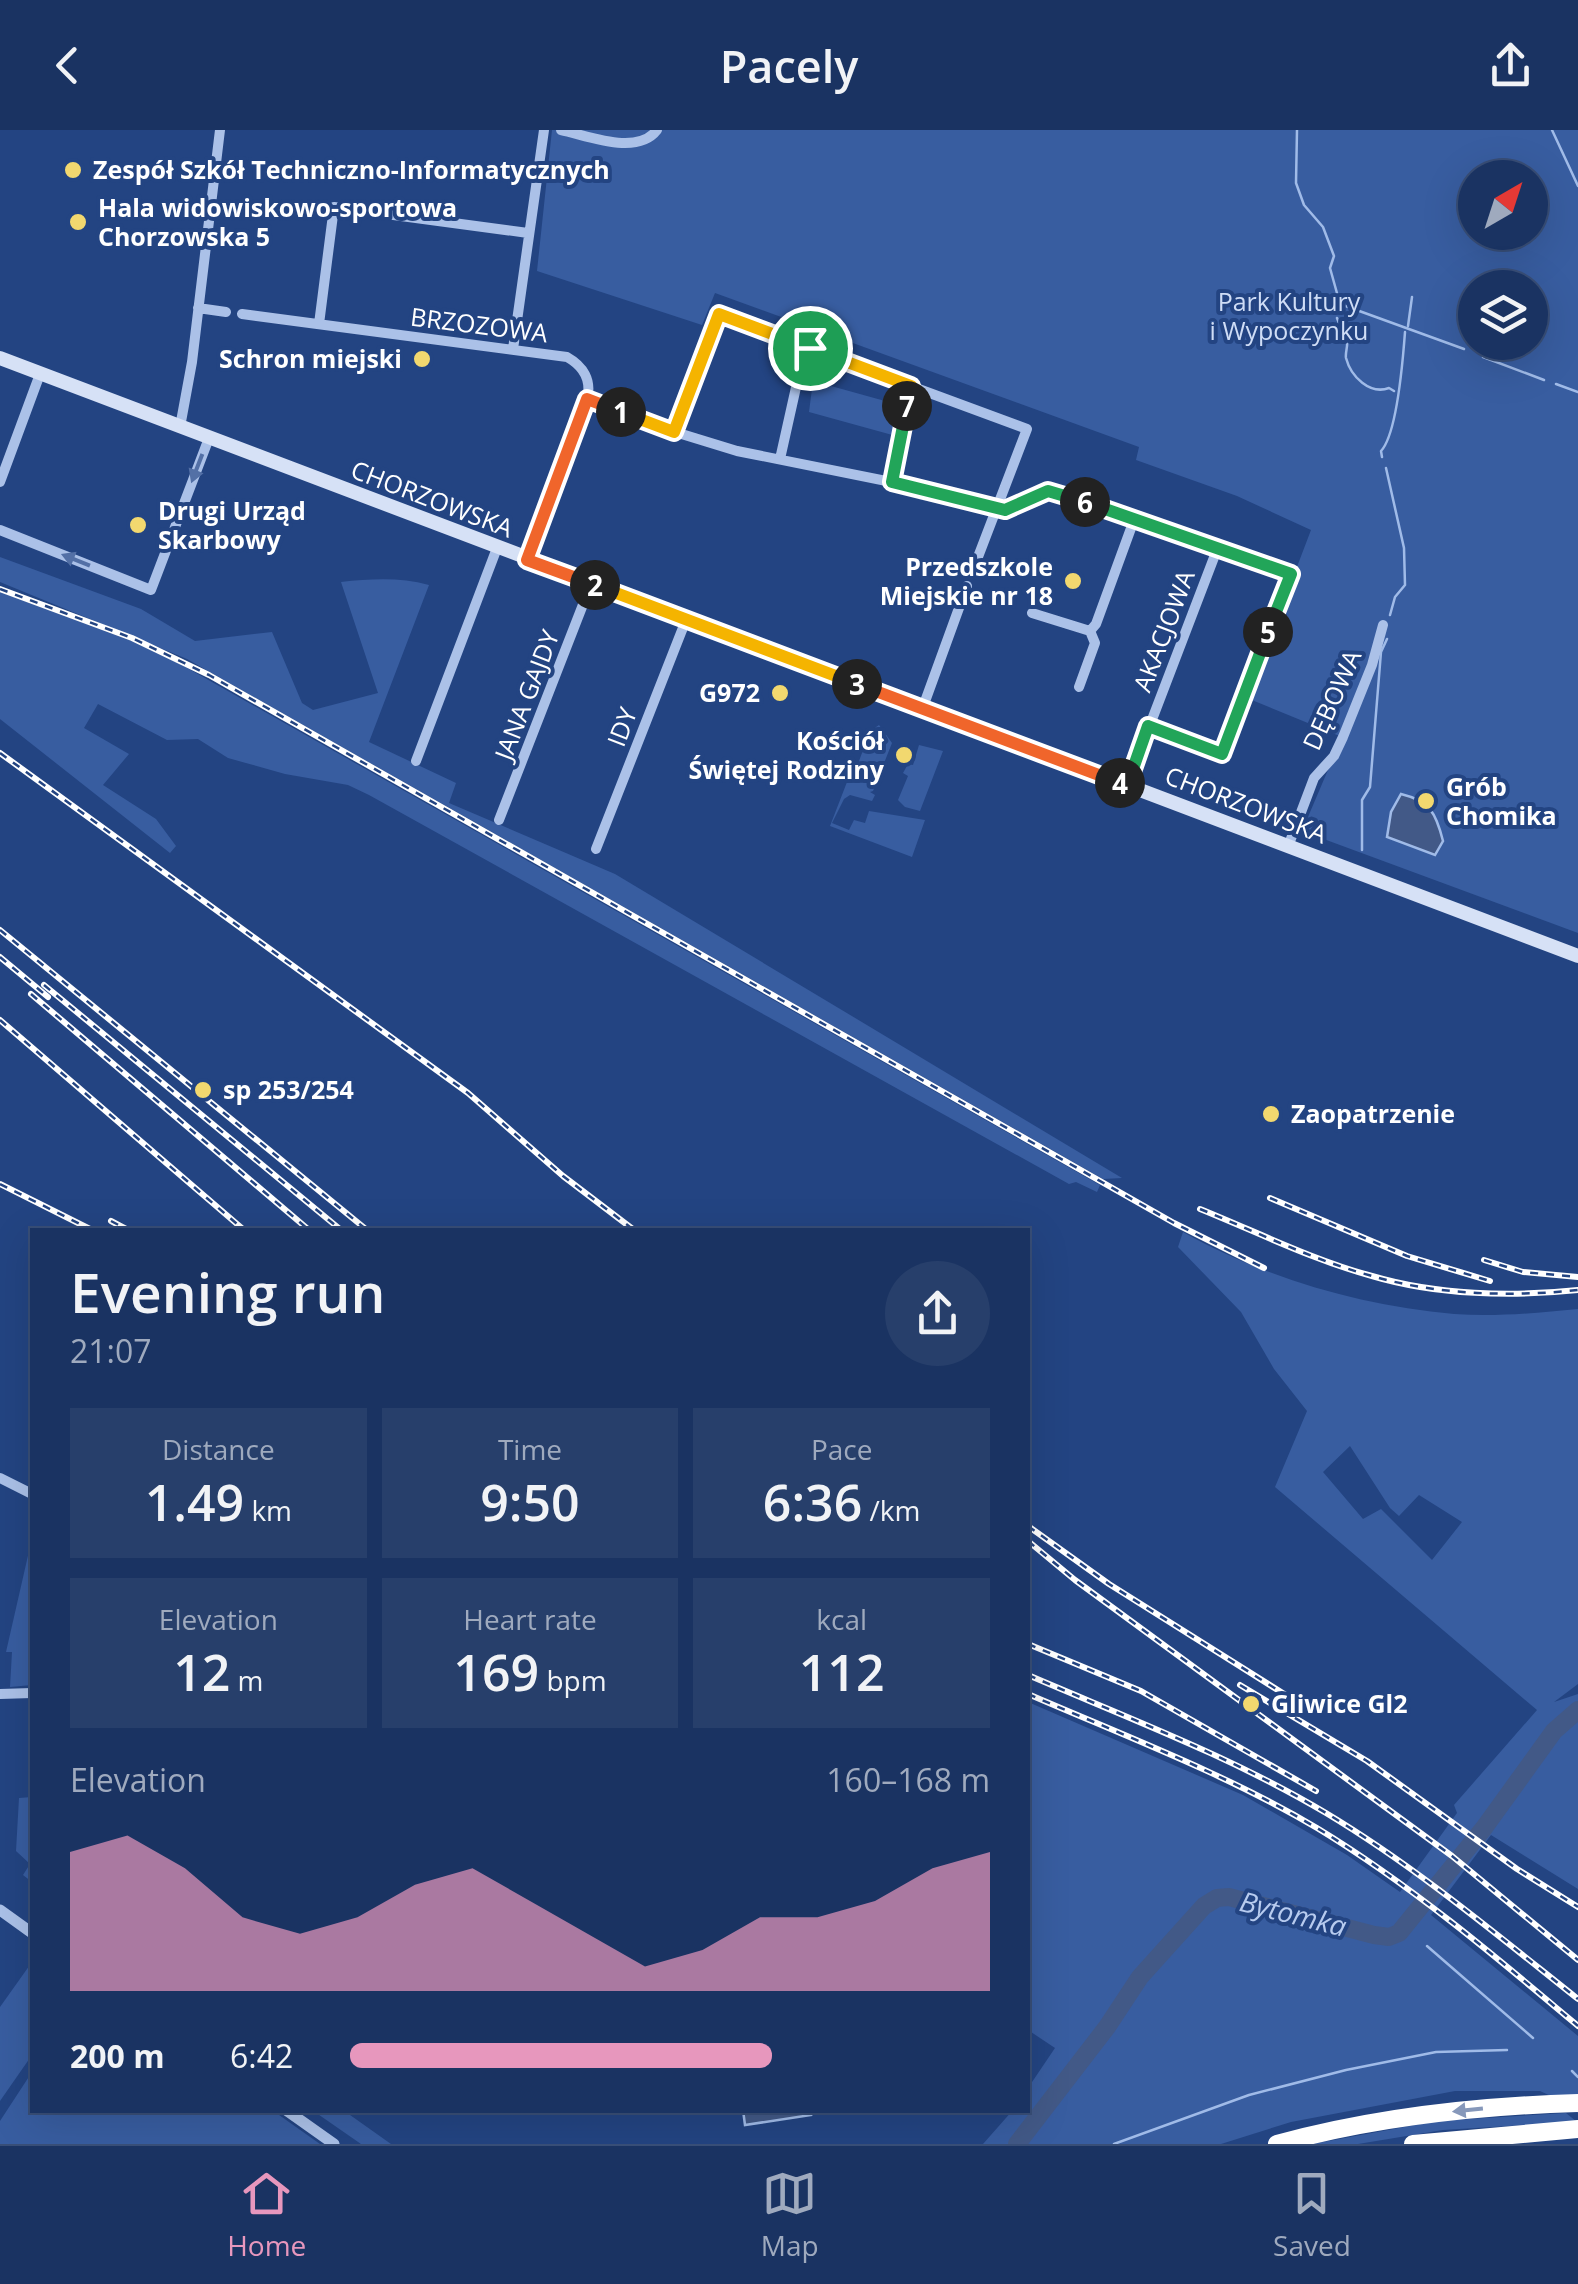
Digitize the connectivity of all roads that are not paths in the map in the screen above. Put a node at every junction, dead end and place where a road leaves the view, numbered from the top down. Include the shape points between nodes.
1 (220, 130) edge
2 (544, 130) edge
3 (561, 130) edge
4 (657, 130) edge
5 (528, 233) junction
6 (198, 308) junction
7 (226, 312) dead end
8 (242, 314) dead end
9 (318, 324) junction
10 (805, 347) junction
11 (513, 349) junction
12 (0, 358) edge
13 (40, 374) junction
14 (911, 386) junction
15 (587, 399) junction
16 (180, 426) junction
17 (674, 432) junction
18 (208, 438) junction
19 (780, 459) junction
20 (0, 482) edge
21 (892, 482) junction
22 (997, 508) junction
23 (1134, 520) junction
24 (0, 530) edge
25 (1218, 547) junction
26 (497, 548) junction
27 (527, 560) junction
28 (973, 570) dead end
29 (591, 584) junction
30 (967, 586) dead end
31 (1032, 613) dead end
32 (686, 620) junction
33 (1382, 625) dead end
34 (1090, 630) junction
35 (1079, 687) dead end
36 (923, 707) junction
37 (1148, 726) junction
38 (416, 762) dead end
39 (1127, 786) junction
40 (499, 820) dead end
41 (1289, 844) junction
42 (596, 849) dead end
43 (1578, 956) edge
44 (0, 1478) edge
45 (30, 1493) edge
46 (30, 1693) edge
47 (0, 1694) edge
48 (0, 1910) edge
49 (30, 1932) edge
50 (1572, 2103) edge
51 (290, 2113) edge
52 (1578, 2128) edge
53 (334, 2144) edge
54 (1277, 2144) edge
55 (1413, 2144) edge

1 - 6 street
2 - 5 street
3 - 4 street via 634,144
5 - 9 street via 334,206
5 - 11 street
6 - 7 street
6 - 16 street
8 - 9 street, BRZOZOWA
9 - 11 street, BRZOZOWA
10 - 14 street
10 - 17 street via 719,314
10 - 19 street
11 - 15 street, BRZOZOWA via 575,361 588,381
12 - 13 main road, CHORZOWSKA
13 - 16 main road, CHORZOWSKA
13 - 20 street
14 - 21 street
14 - 22 street via 1027,429
15 - 17 street
15 - 27 street
16 - 18 main road, CHORZOWSKA
17 - 19 street
18 -> 24 street via 151,590
18 - 26 main road, CHORZOWSKA
19 - 21 street
21 - 22 street
22 - 23 street via 1054,490
22 - 28 street
23 - 25 street
23 - 34 street
25 - 37 street, AKACJOWA
25 - 37 street via 1291,574 1222,754
26 - 27 main road, CHORZOWSKA
26 - 38 street
27 - 29 main road, CHORZOWSKA
29 - 32 main road, CHORZOWSKA
29 - 40 street, JANA GAJDY
30 - 36 street
31 - 34 street
32 - 36 main road, CHORZOWSKA
32 - 42 street, IDY
33 - 41 street, DĘBOWA via 1334,756 1314,778
34 - 35 street via 1095,643
36 - 39 main road, CHORZOWSKA
37 - 39 street, AKACJOWA
39 - 41 main road, CHORZOWSKA
41 - 43 main road, CHORZOWSKA
44 - 45 street
46 - 47 street
48 - 49 street
50 -> 54 highway via 1405,2117
51 - 53 street
52 - 55 highway

